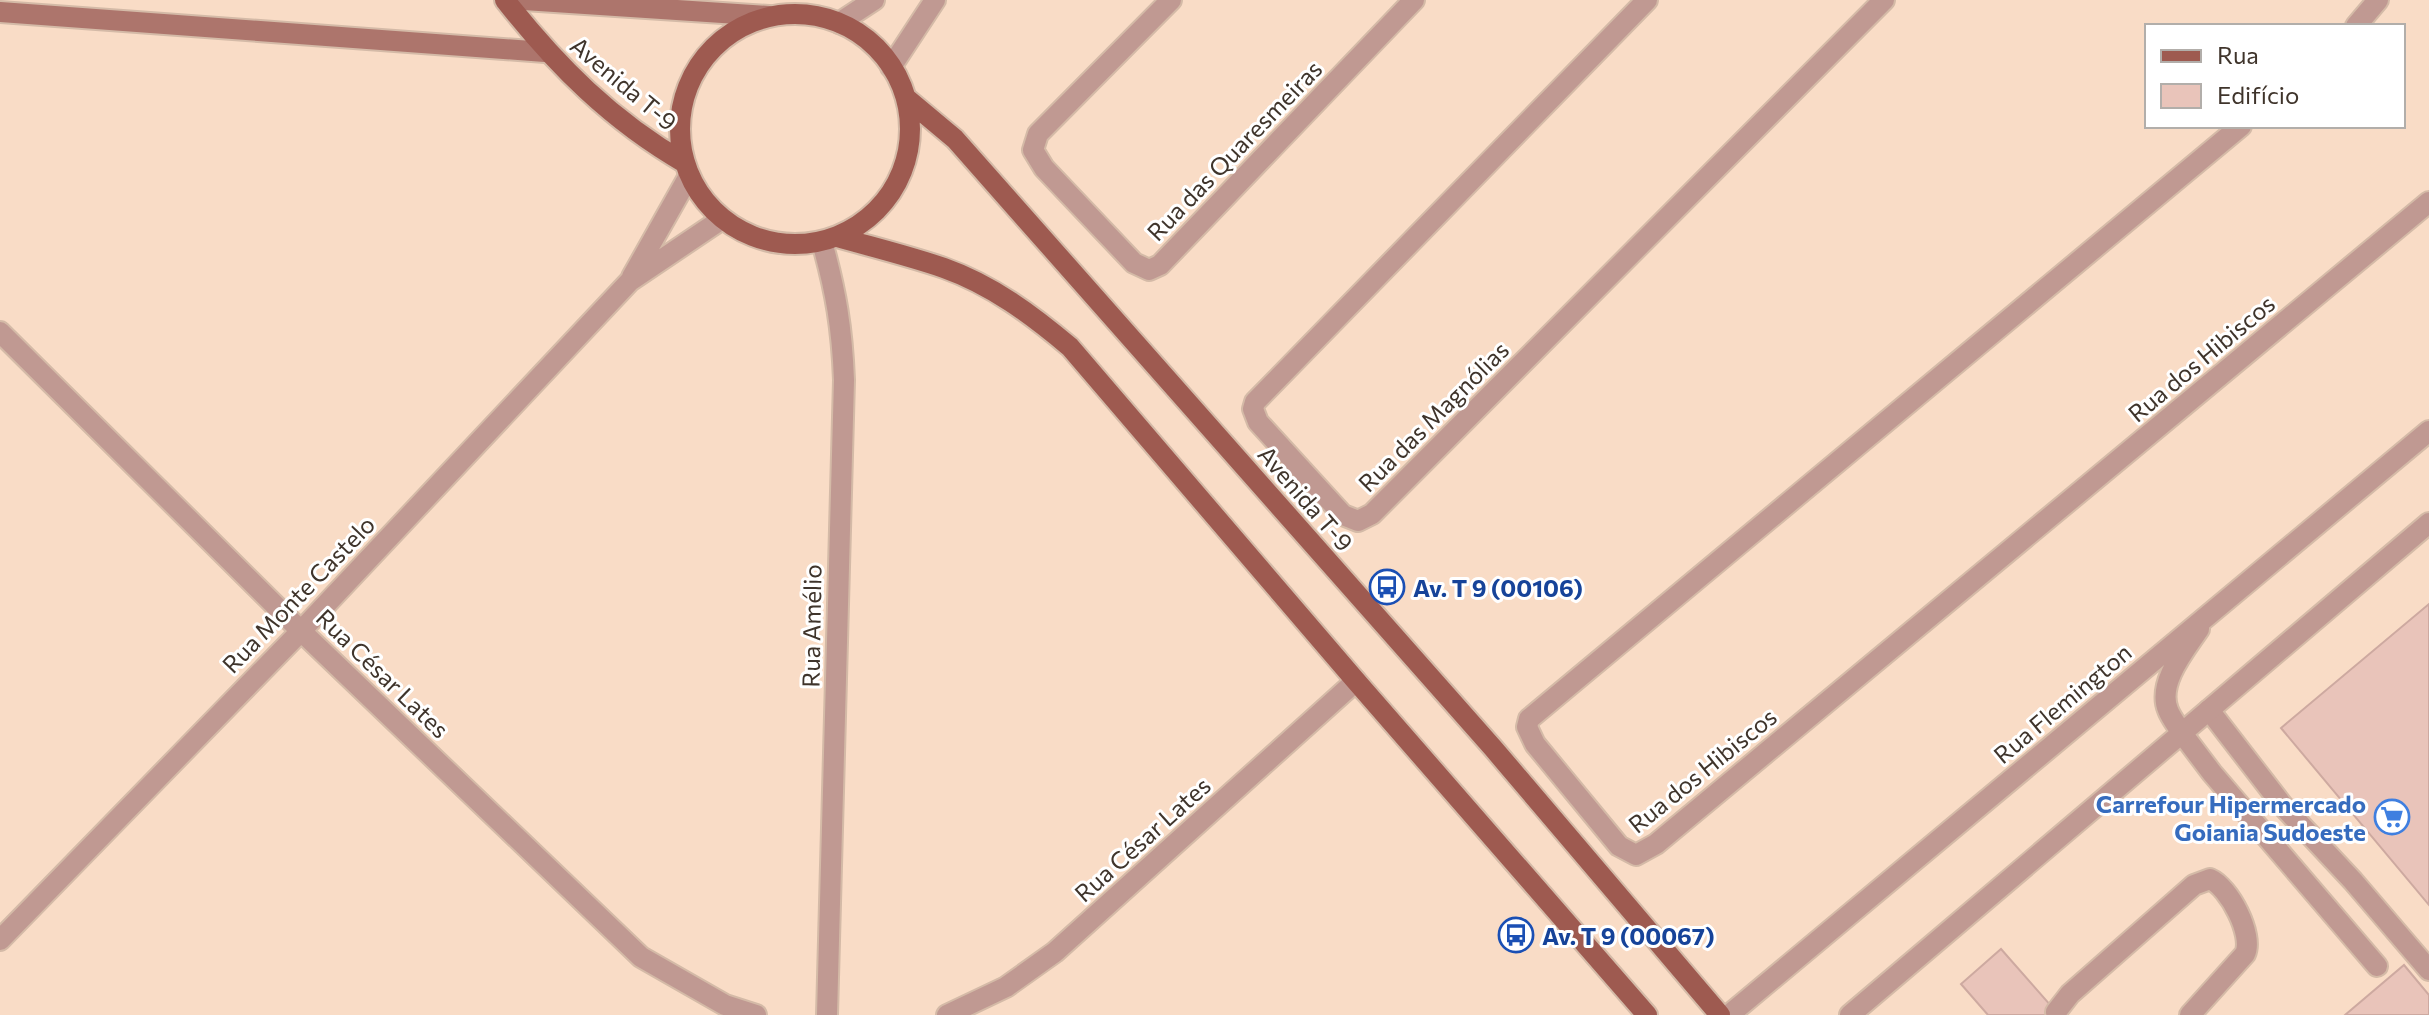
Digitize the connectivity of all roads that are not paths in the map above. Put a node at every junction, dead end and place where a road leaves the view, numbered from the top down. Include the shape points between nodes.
1 (505, 0) edge
2 (524, 0) edge
3 (874, 0) edge
4 (935, 0) edge
5 (1171, 0) edge
6 (1414, 0) edge
7 (1647, 0) edge
8 (1884, 0) edge
9 (2378, 0) edge
10 (773, 8) edge
11 (0, 12) edge
12 (839, 23) junction
13 (2358, 24) edge
14 (545, 52) junction
15 (891, 67) junction
16 (906, 98) junction
17 (2239, 128) edge
18 (687, 169) junction
19 (2429, 202) edge
20 (722, 219) junction
21 (829, 239) junction
22 (630, 281) junction
23 (0, 332) edge
24 (2429, 431) edge
25 (2429, 523) edge
26 (2207, 615) junction
27 (301, 631) junction
28 (1356, 681) junction
29 (2209, 710) junction
30 (2181, 732) junction
31 (2353, 881) junction
32 (2325, 906) junction
33 (0, 940) edge
34 (2377, 966) dead end
35 (2429, 970) edge
36 (2056, 1012) dead end
37 (756, 1015) edge
38 (827, 1015) edge
39 (947, 1015) edge
40 (1647, 1015) edge
41 (1720, 1015) edge
42 (1729, 1015) edge
43 (1850, 1015) edge
44 (2190, 1015) edge

1 - 14 main road, Avenida T-9
2 - 10 main road
3 - 12 street
4 - 15 street
5 - 6 street, Rua das Quaresmeiras via 1038,134 1033,150 1134,263 1149,270 1160,265
7 - 8 street, Rua das Magnólias via 1255,402 1258,422 1343,515 1358,521 1372,514
9 - 13 street
10 - 12 main road
10 - 18 main road via 714,46 695,71 683,101 680,132
11 - 14 main road
12 - 15 main road via 868,41
14 - 18 main road, Avenida T-9 via 620,120
15 - 16 main road
16 - 21 main road via 910,126 898,181 883,205 861,224
16 - 41 main road, Avenida T-9 via 955,139 1493,748
17 - 19 street, Rua dos Hibiscos via 1529,719 1535,744 1619,846 1636,855 1656,844
18 - 20 main road via 703,199
18 - 22 street, Rua Monte Castelo
20 - 21 main road via 769,242 796,245
20 - 22 street, Rua Monte Castelo
21 - 28 main road via 945,269 1029,313 1070,347
21 - 38 street, Rua Amélio via 844,380
22 - 27 street, Rua Monte Castelo
23 - 27 street, Rua César Lates
24 - 26 street, Rua Flemington
25 - 29 street
26 - 30 street via 2165,693 2167,709
26 - 42 street, Rua Flemington
27 - 33 street, Rua Monte Castelo
27 - 37 street, Rua César Lates via 641,957 725,1005
28 - 39 street, Rua César Lates via 1055,952 1006,987
28 - 40 main road
29 - 30 street
29 - 31 street via 2283,806
30 - 32 street
30 - 43 street
31 - 32 street
31 - 35 street
32 - 34 street
36 - 44 street via 2194,885 2210,879 2221,886 2244,924 2249,946

